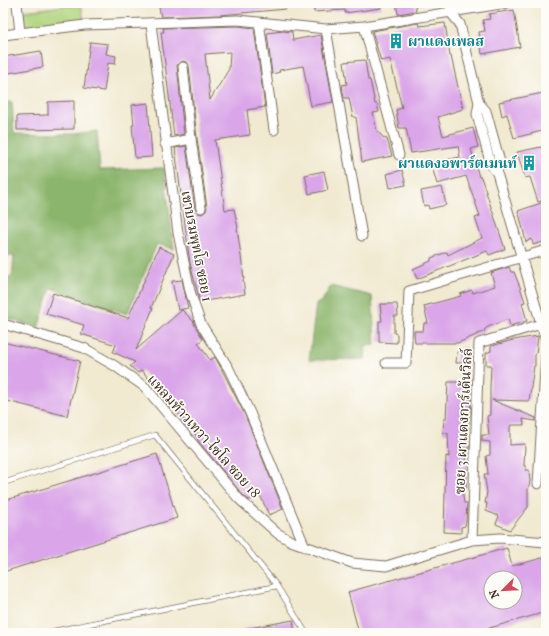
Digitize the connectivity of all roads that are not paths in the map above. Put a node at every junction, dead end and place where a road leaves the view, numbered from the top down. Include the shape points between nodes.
1 (17, 3) edge
2 (450, 3) edge
3 (507, 3) edge
4 (463, 7) edge
5 (451, 13) junction
6 (259, 22) junction
7 (151, 24) junction
8 (460, 24) junction
9 (364, 26) junction
10 (326, 29) junction
11 (20, 33) junction
12 (3, 35) edge
13 (183, 67) dead end
14 (274, 130) dead end
15 (191, 139) junction
16 (166, 144) junction
17 (399, 155) dead end
18 (202, 208) dead end
19 (362, 236) dead end
20 (546, 250) edge
21 (522, 257) junction
22 (3, 324) edge
23 (541, 324) junction
24 (546, 341) edge
25 (546, 349) edge
26 (546, 355) edge
27 (386, 363) dead end
28 (3, 483) edge
29 (538, 484) dead end
30 (472, 540) junction
31 (546, 542) edge
32 (305, 547) junction
33 (277, 586) junction
34 (44, 633) edge
35 (306, 633) edge

1 - 11 street
2 - 5 street
3 - 4 street
4 - 5 street
4 - 8 street
5 - 8 street
5 - 9 street
6 - 7 street via 238,20
6 - 10 street
6 - 14 street
7 - 11 street via 85,25
7 - 16 street, เขาบรมพุทโธ ซอย 1
8 - 21 street via 479,103 486,111 500,162 497,173
9 - 10 street
9 - 17 street
10 - 19 street
11 - 12 street
13 - 15 street
15 - 16 street
15 - 18 street
16 - 32 street, เขาบรมพุทโธ ซอย 1 via 178,233 195,307 201,324 229,370 250,413
20 - 21 street
21 - 23 street
21 - 27 street via 409,291 406,363
22 - 32 street, แหลมท้าวเทวา-ไซโล ซอย 18 via 84,348 145,387 239,499 277,532
23 - 24 street
23 - 30 street, ซอย 3 ผาแดงการ์เด้นวิลล์ via 479,343
25 - 26 street
26 - 29 street
28 - 33 lane via 155,435
30 - 31 street, แหลมท้าวเทวา-ไซโล ซอย 18 via 500,538
30 - 32 street, แหลมท้าวเทวา-ไซโล ซอย 18 via 386,566 352,563
33 - 34 lane
33 - 35 lane

